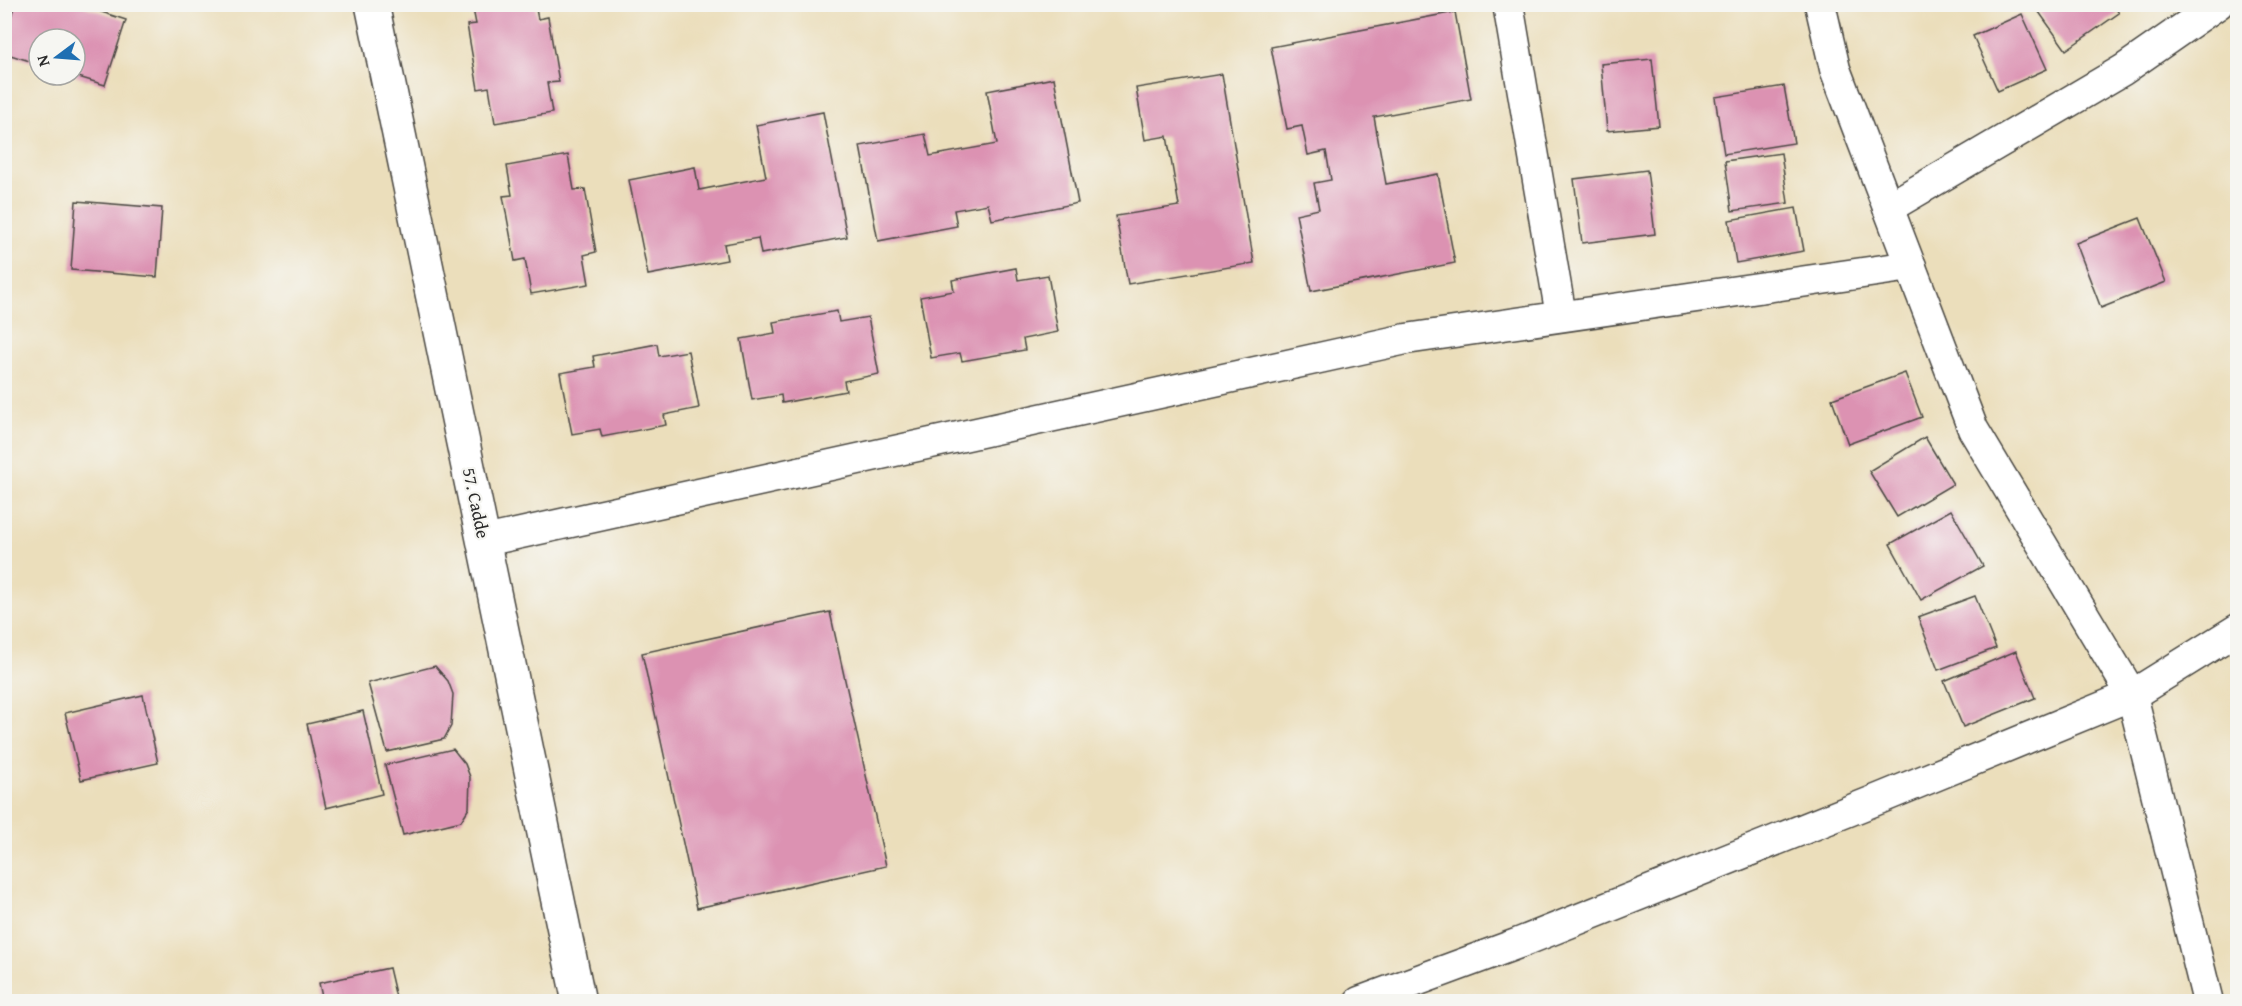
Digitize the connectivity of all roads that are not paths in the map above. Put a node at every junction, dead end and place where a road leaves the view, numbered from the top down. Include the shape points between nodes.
1 (372, 4) edge
2 (1508, 4) edge
3 (1820, 4) edge
4 (2200, 10) edge
5 (1888, 208) junction
6 (1911, 266) junction
7 (1561, 316) junction
8 (484, 541) junction
9 (2238, 629) edge
10 (2132, 695) junction
11 (579, 1002) edge
12 (1359, 1002) edge
13 (2208, 1002) edge

1 - 8 street, 57. Cadde
2 - 7 street
3 - 5 street via 1835,69
4 - 5 street via 2123,70
5 - 6 street
6 - 7 street
6 - 10 street via 1973,429
7 - 8 street via 1406,339
8 - 11 street, 57. Cadde
9 - 10 street
10 - 12 street via 1563,925
10 - 13 street

